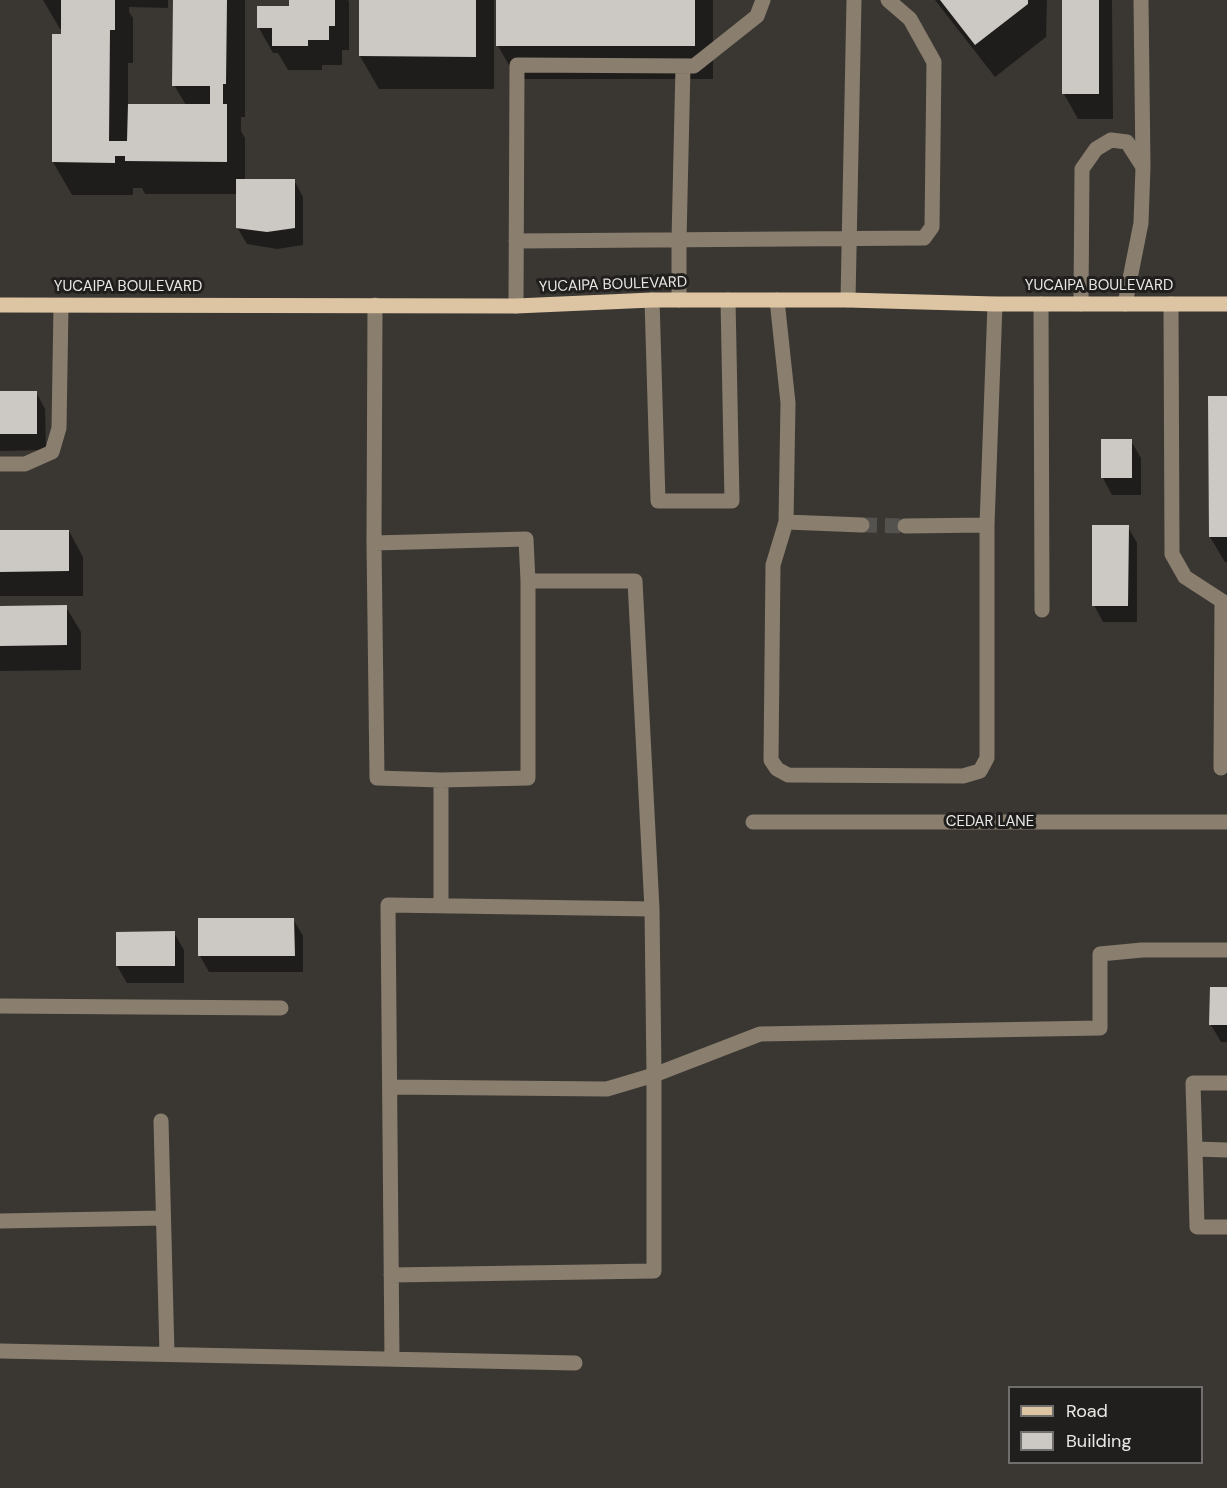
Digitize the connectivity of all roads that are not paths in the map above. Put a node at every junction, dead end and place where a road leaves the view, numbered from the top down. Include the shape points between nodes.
1 (763, 0) edge
2 (854, 0) edge
3 (888, 0) edge
4 (1141, 0) edge
5 (683, 66) junction
6 (1143, 167) junction
7 (850, 239) junction
8 (679, 240) junction
9 (516, 241) junction
10 (652, 300) junction
11 (679, 300) junction
12 (728, 300) junction
13 (777, 300) junction
14 (848, 300) junction
15 (0, 304) edge
16 (995, 304) junction
17 (1041, 304) junction
18 (1081, 304) junction
19 (1125, 304) junction
20 (1171, 304) junction
21 (1227, 304) edge
22 (375, 305) junction
23 (61, 306) junction
24 (516, 306) junction
25 (0, 464) edge
26 (786, 522) junction
27 (862, 525) tunnel mouth
28 (987, 525) junction
29 (905, 526) tunnel mouth
30 (374, 543) junction
31 (528, 581) junction
32 (1042, 610) dead end
33 (1221, 768) dead end
34 (441, 780) junction
35 (753, 822) dead end
36 (1227, 822) edge
37 (441, 906) junction
38 (652, 909) junction
39 (1227, 950) edge
40 (0, 1006) edge
41 (282, 1008) dead end
42 (654, 1075) junction
43 (1227, 1083) edge
44 (390, 1087) junction
45 (161, 1121) dead end
46 (1195, 1149) junction
47 (1227, 1150) edge
48 (163, 1218) junction
49 (0, 1221) edge
50 (1227, 1227) edge
51 (391, 1275) junction
52 (0, 1351) edge
53 (167, 1354) junction
54 (392, 1359) junction
55 (575, 1363) dead end

1 - 5 street via 757,16 694,66
2 - 7 street
3 - 7 street via 910,19 933,62 932,227 924,238
4 - 6 street
5 - 8 street
5 - 9 street via 517,65
6 - 18 street via 1127,142 1111,140 1096,149 1082,170
6 - 19 street via 1141,223
7 - 8 street
7 - 14 street
8 - 9 street
8 - 11 street
9 - 24 street
10 - 11 main road, YUCAIPA BOULEVARD
10 - 12 street via 658,501 732,501
10 - 24 main road, YUCAIPA BOULEVARD
11 - 12 main road, YUCAIPA BOULEVARD
12 - 13 main road, YUCAIPA BOULEVARD
13 - 14 main road, YUCAIPA BOULEVARD
13 - 26 street via 788,403
14 - 16 main road, YUCAIPA BOULEVARD
15 - 23 main road, YUCAIPA BOULEVARD
16 - 17 main road, YUCAIPA BOULEVARD
16 - 28 street
17 - 18 main road, YUCAIPA BOULEVARD
17 - 32 street
18 - 19 main road, YUCAIPA BOULEVARD
19 - 20 main road, YUCAIPA BOULEVARD
20 - 21 main road, YUCAIPA BOULEVARD
20 - 33 street via 1172,554 1185,577 1222,601
22 - 23 main road, YUCAIPA BOULEVARD
22 - 24 main road, YUCAIPA BOULEVARD
22 - 30 street
23 - 25 street via 59,428 52,452 25,464
26 - 27 street
26 - 28 street via 773,565 771,760 788,775 963,776 980,771 987,758
28 - 29 street
30 - 31 street via 526,539
30 - 34 street via 377,778
31 - 34 street via 528,778
31 - 38 street via 635,581
34 - 37 street
35 - 36 street, CEDAR LANE
37 - 38 street
37 - 44 street via 388,905
38 - 42 street
39 - 42 street via 1100,954 1100,1028 760,1034
40 - 41 street
42 - 44 street via 607,1089
42 - 51 street via 654,1271
43 - 46 street via 1193,1083
44 - 51 street
45 - 48 street
46 - 47 street
46 - 50 street via 1197,1227
48 - 49 street
48 - 53 street
51 - 54 street
52 - 53 street
53 - 54 street
54 - 55 street

